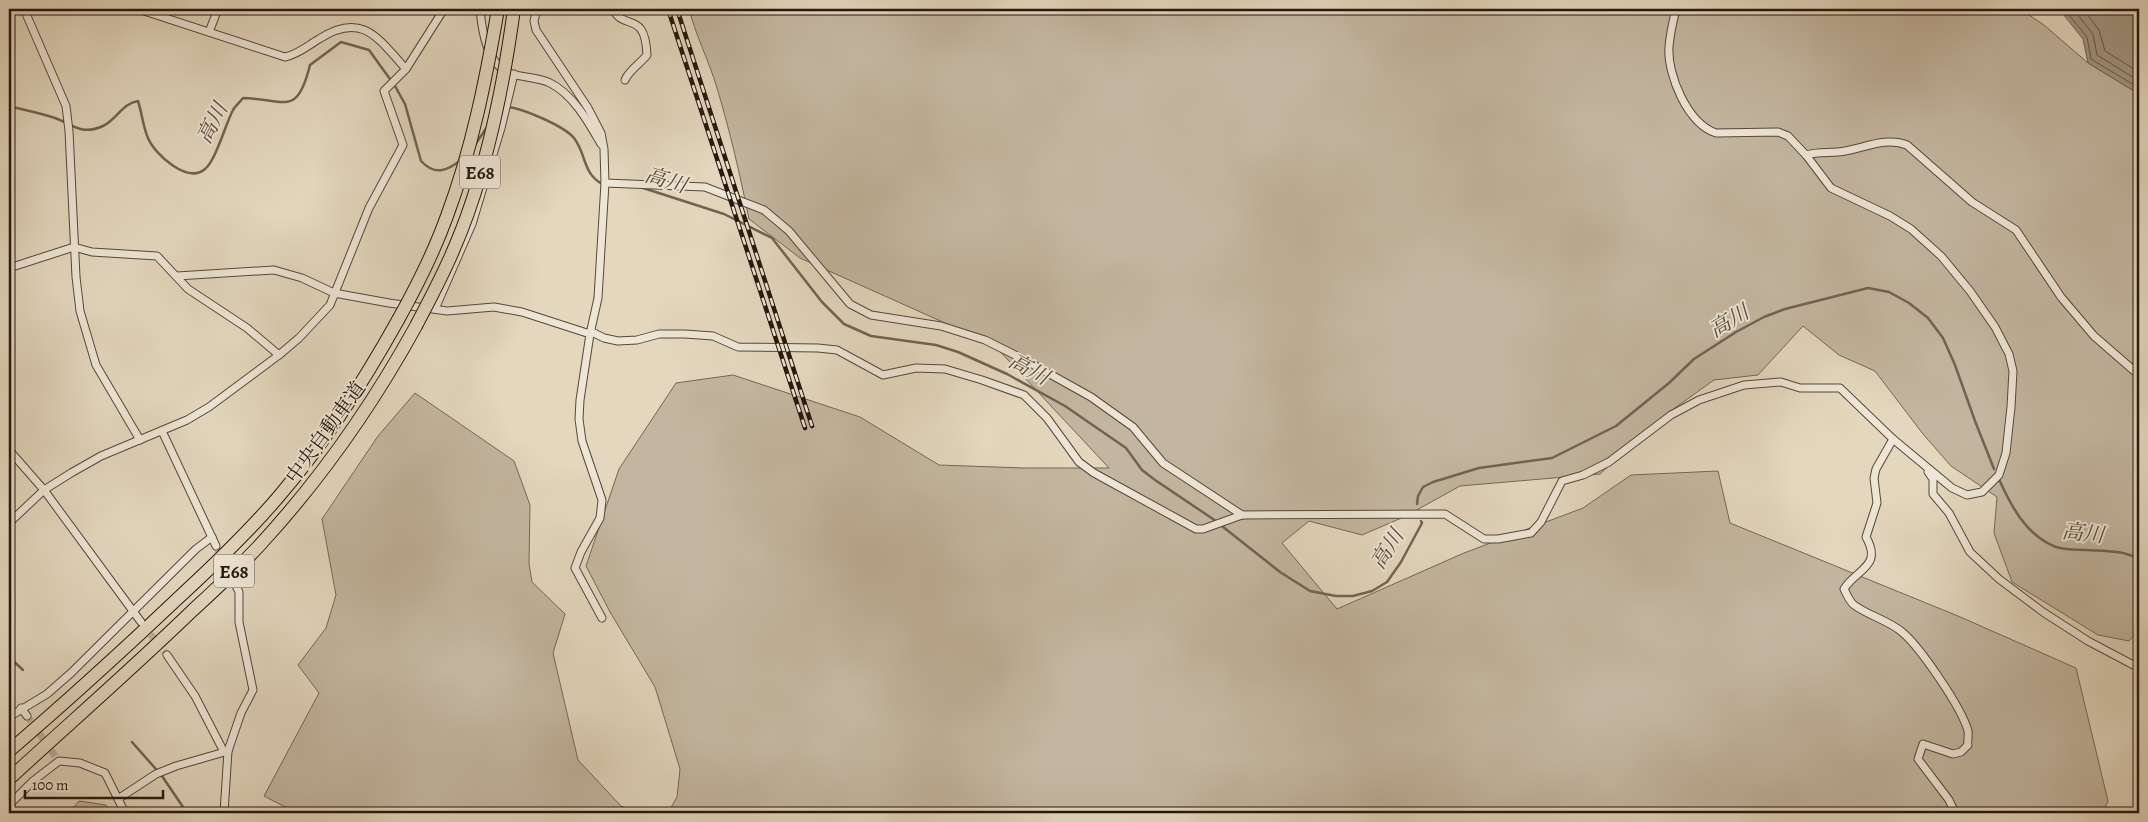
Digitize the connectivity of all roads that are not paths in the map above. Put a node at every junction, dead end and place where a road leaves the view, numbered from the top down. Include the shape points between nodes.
1 (24, 9) edge
2 (138, 9) edge
3 (218, 9) edge
4 (444, 9) edge
5 (480, 9) edge
6 (498, 9) edge
7 (514, 9) edge
8 (537, 9) edge
9 (614, 9) edge
10 (1676, 9) edge
11 (209, 32) junction
12 (404, 71) junction
13 (514, 74) junction
14 (625, 80) dead end
15 (604, 149) junction
16 (1806, 155) junction
17 (605, 183) junction
18 (74, 247) junction
19 (9, 268) edge
20 (177, 276) junction
21 (334, 293) junction
22 (435, 309) junction
23 (591, 333) junction
24 (280, 355) junction
25 (2139, 375) edge
26 (162, 430) junction
27 (1893, 439) junction
28 (140, 440) junction
29 (9, 450) edge
30 (1926, 468) junction
31 (44, 490) junction
32 (1242, 515) junction
33 (9, 523) edge
34 (212, 537) junction
35 (216, 546) tunnel mouth
36 (236, 586) tunnel mouth
37 (132, 612) junction
38 (602, 618) dead end
39 (141, 622) tunnel mouth
40 (167, 655) tunnel mouth
41 (2139, 668) edge
42 (21, 708) junction
43 (27, 716) tunnel mouth
44 (9, 717) edge
45 (9, 751) edge
46 (226, 751) junction
47 (9, 779) edge
48 (118, 799) junction
49 (9, 805) edge
50 (125, 813) edge
51 (224, 813) edge
52 (1955, 813) edge

1 - 18 street via 58,86 69,120
2 - 11 street
3 - 11 street
4 - 12 street
5 - 13 street via 485,40 492,57 498,66
6 - 45 highway, 中央自動車道 / E68, bridge via 478,112 459,182 432,254 361,385 281,494 251,528 103,670
7 - 47 highway, 中央自動車道 / E68, bridge via 496,113 454,250 416,326 347,438 257,548 115,684
8 - 15 street via 536,30 588,108 601,133
9 - 14 street via 619,17 637,24 647,39 647,55
10 - 16 street via 1668,48 1670,68 1682,98 1700,125 1716,133 1778,132 1794,141
11 - 12 street via 285,57 303,51 330,32 354,26 378,40
12 - 21 street via 384,91 403,145 368,208
13 - 15 street via 550,82 562,91 591,126
13 - 22 street via 472,224
15 - 17 street
16 - 25 street via 1890,141 1907,144 1972,202 2016,230 2060,298 2094,336
16 - 30 street via 1831,188 1890,216 1911,229 1941,256 1995,327 2009,354 2013,392 2006,453 1999,475 1982,492 1967,495
17 - 23 street via 598,298
17 - 32 street via 704,187 764,210 789,231 850,304 870,315 941,326 985,340 1023,359 1091,396 1133,427 1163,463
18 - 19 street
18 - 20 street via 92,252 156,256
18 - 28 street via 80,311 92,352
20 - 21 street via 274,270 302,278
20 - 24 street via 188,288
21 - 22 street
21 - 24 street via 330,305 317,321
22 - 23 street via 494,308 522,312
23 - 32 street via 618,341 659,334 685,334 713,336 744,347 837,350 883,375 916,368 945,369 1024,395 1047,418 1079,462 1196,529
23 - 38 street via 579,419 582,442 602,500 600,518 575,568
24 - 26 street via 209,407
26 - 28 street
26 - 34 street
27 - 30 street
27 - 32 street via 1840,388 1800,388 1781,382 1744,385 1699,400 1672,414 1609,462 1562,481 1531,533 1498,540 1484,539 1445,514
27 - 52 street via 1874,478 1877,503 1866,537 1871,557 1867,568 1849,580 1844,589 1854,605 1902,632 1956,704 1968,733 1968,746 1953,754 1923,744 1918,760 1949,800
28 - 31 street via 101,456
29 - 31 street
30 - 41 street via 1933,479 1933,494 1949,513 1970,552 1999,580 2088,642
31 - 33 street
31 - 37 street
34 - 35 street
34 - 37 street
36 - 46 street via 239,622 253,690
37 - 39 street
37 - 42 street via 47,694
40 - 46 street
42 - 43 street
42 - 44 street
46 - 48 street via 160,773
46 - 51 street
48 - 49 street via 104,773 57,758
48 - 50 street

